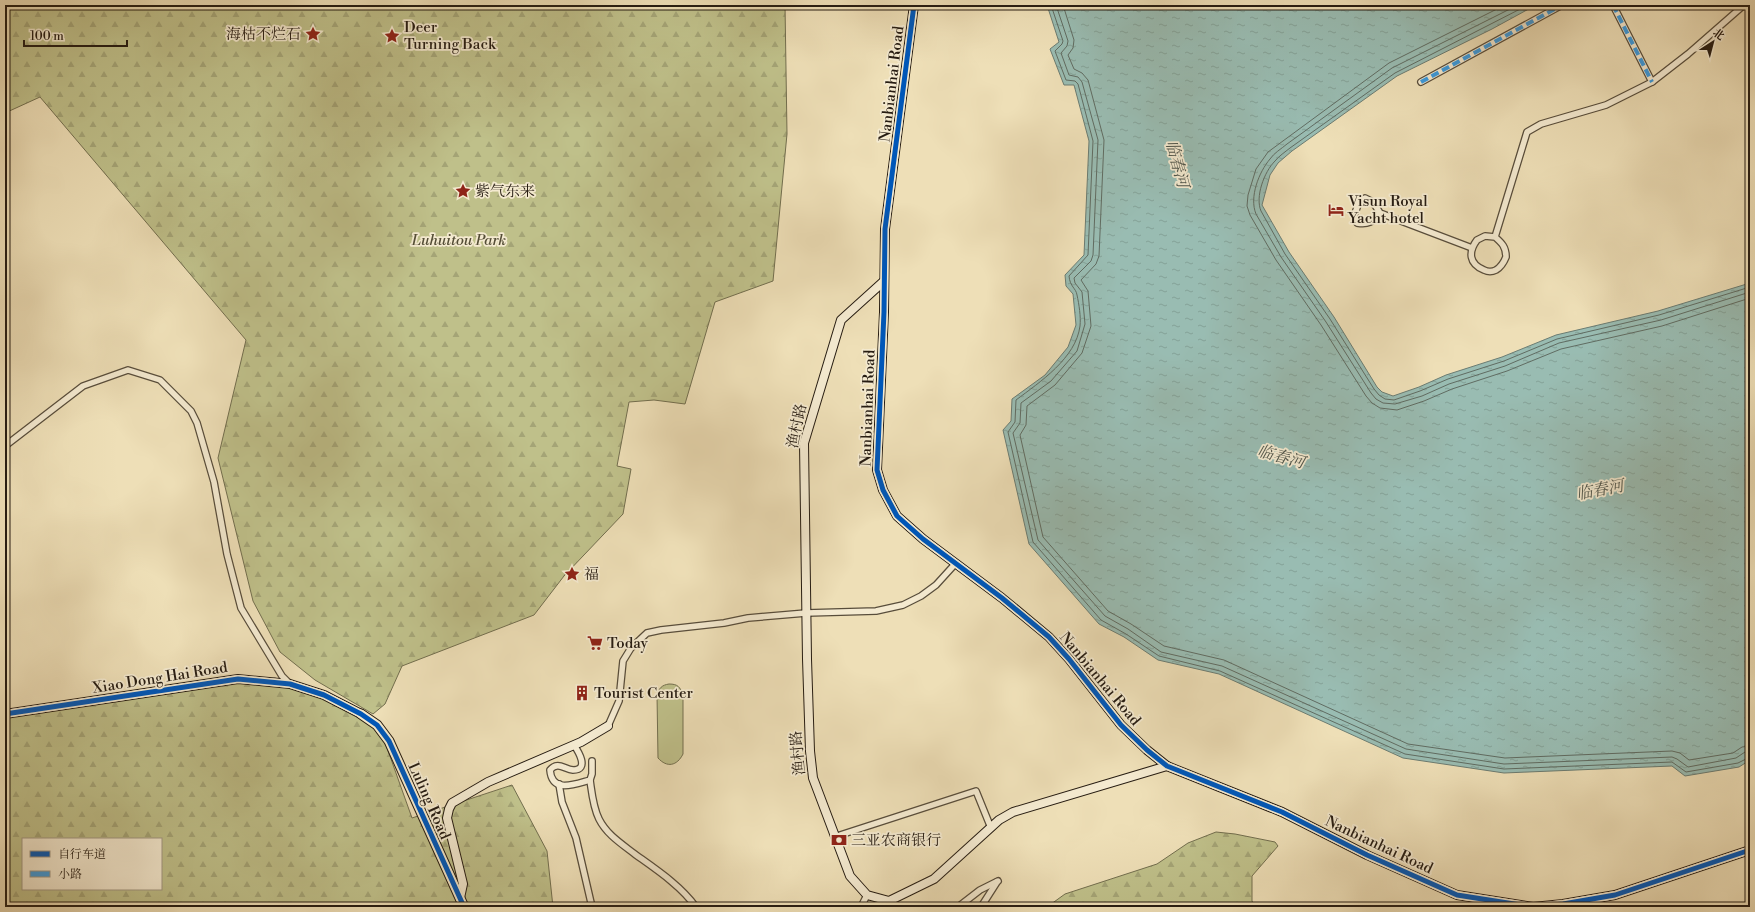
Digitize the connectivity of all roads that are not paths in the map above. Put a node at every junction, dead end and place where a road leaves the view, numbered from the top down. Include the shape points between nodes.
1 (914, 5) edge
2 (1562, 5) edge
3 (1613, 5) edge
4 (1745, 5) edge
5 (1750, 6) edge
6 (1421, 82) dead end
7 (1652, 82) junction
8 (1380, 213) junction
9 (1494, 237) junction
10 (1472, 248) junction
11 (883, 282) junction
12 (5, 446) edge
13 (956, 563) junction
14 (806, 613) junction
15 (290, 684) junction
16 (5, 714) edge
17 (362, 714) joint
18 (608, 726) joint
19 (574, 745) junction
20 (592, 761) dead end
21 (1167, 766) junction
22 (590, 780) junction
23 (559, 784) junction
24 (991, 828) junction
25 (834, 837) junction
26 (1750, 850) edge
27 (867, 895) junction
28 (462, 902) edge
29 (592, 907) edge
30 (696, 907) edge
31 (861, 907) edge
32 (958, 907) edge
33 (982, 907) edge

1 - 11 main road, Nanbianhai Road via 885,229
2 - 6 street
3 - 7 street
4 - 5 street
4 - 7 street
7 - 9 street via 1606,105 1542,124 1527,132
8 - 8 street via 1373,202 1365,198 1359,202 1354,216 1356,223 1366,224 1375,220
8 - 10 street
9 - 10 street via 1485,236 1477,240
9 - 10 street via 1506,250 1506,257 1496,270 1488,272 1476,267 1472,260
11 - 13 main road, Nanbianhai Road via 877,470 883,490 897,516
11 - 14 main road, 渔村路 via 841,320 804,444
12 - 15 street via 83,386 128,370 160,380 191,411 197,424 214,482 227,554 241,608 282,676
13 - 14 street via 936,585 922,596 903,605 876,611
13 - 21 main road, Nanbianhai Road via 1049,637 1121,725
14 - 18 street via 748,618 647,633 631,648 623,661 619,701
14 - 25 main road, 渔村路 via 813,778
15 - 16 main road, Xiao Dong Hai Road via 238,679
15 - 17 main road, Xiao Dong Hai Road via 324,695
17 - 28 main road, Luling Road via 377,725 389,741
18 - 19 main road
19 - 23 street via 583,761 582,765 572,770 560,765 552,768 550,777
19 - 28 main road via 488,782 452,803 447,818 463,884
20 - 22 street
21 - 24 main road via 1013,812
21 - 26 main road, Nanbianhai Road via 1282,812 1457,895 1533,907 1615,895
22 - 23 street via 569,786
22 - 30 street via 594,806 606,831 674,884
23 - 29 street via 562,802 576,838
24 - 25 street via 976,792
24 - 27 main road via 934,879 889,901
25 - 27 main road, 渔村路 via 850,876
27 - 31 street
32 - 33 street via 980,890 998,881

